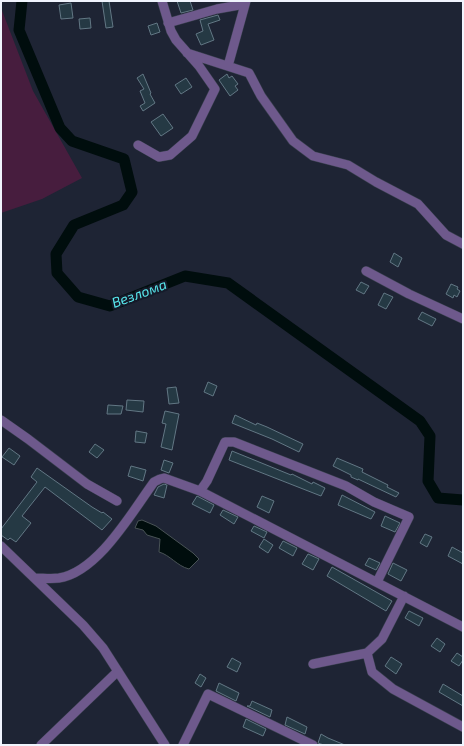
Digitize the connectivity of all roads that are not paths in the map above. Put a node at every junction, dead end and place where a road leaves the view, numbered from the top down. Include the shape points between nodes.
1 (162, 1) edge
2 (246, 2) edge
3 (168, 23) junction
4 (187, 53) junction
5 (218, 63) junction
6 (228, 66) junction
7 (206, 75) junction
8 (138, 145) dead end
9 (463, 244) edge
10 (366, 271) dead end
11 (463, 319) edge
12 (1, 420) edge
13 (200, 491) junction
14 (116, 501) dead end
15 (1, 546) edge
16 (35, 578) junction
17 (377, 582) junction
18 (404, 596) junction
19 (463, 627) edge
20 (367, 653) junction
21 (313, 664) dead end
22 (118, 671) junction
23 (463, 727) edge
24 (41, 745) edge
25 (165, 745) edge
26 (183, 745) edge
27 (313, 745) edge

1 - 3 street
2 - 3 street
2 - 6 street
3 - 4 street via 176,40
4 - 5 street
4 - 7 street
5 - 6 street
5 - 7 street via 212,64
6 - 9 street via 249,73 261,96 293,141 313,156 348,165 418,204 446,235
7 - 8 street via 215,89 192,136 170,155 159,157
10 - 11 street
12 - 14 street via 87,484
13 - 16 street via 160,478 112,541 85,567 60,578
13 - 17 street
13 - 17 street via 225,442 234,442 346,486 409,517
15 - 16 street
16 - 22 street via 92,634
17 - 18 street
18 - 19 street
18 - 20 street via 382,640
20 - 21 street
20 - 23 street via 372,672 393,689
22 - 24 street
22 - 25 street
26 - 27 street via 208,694

